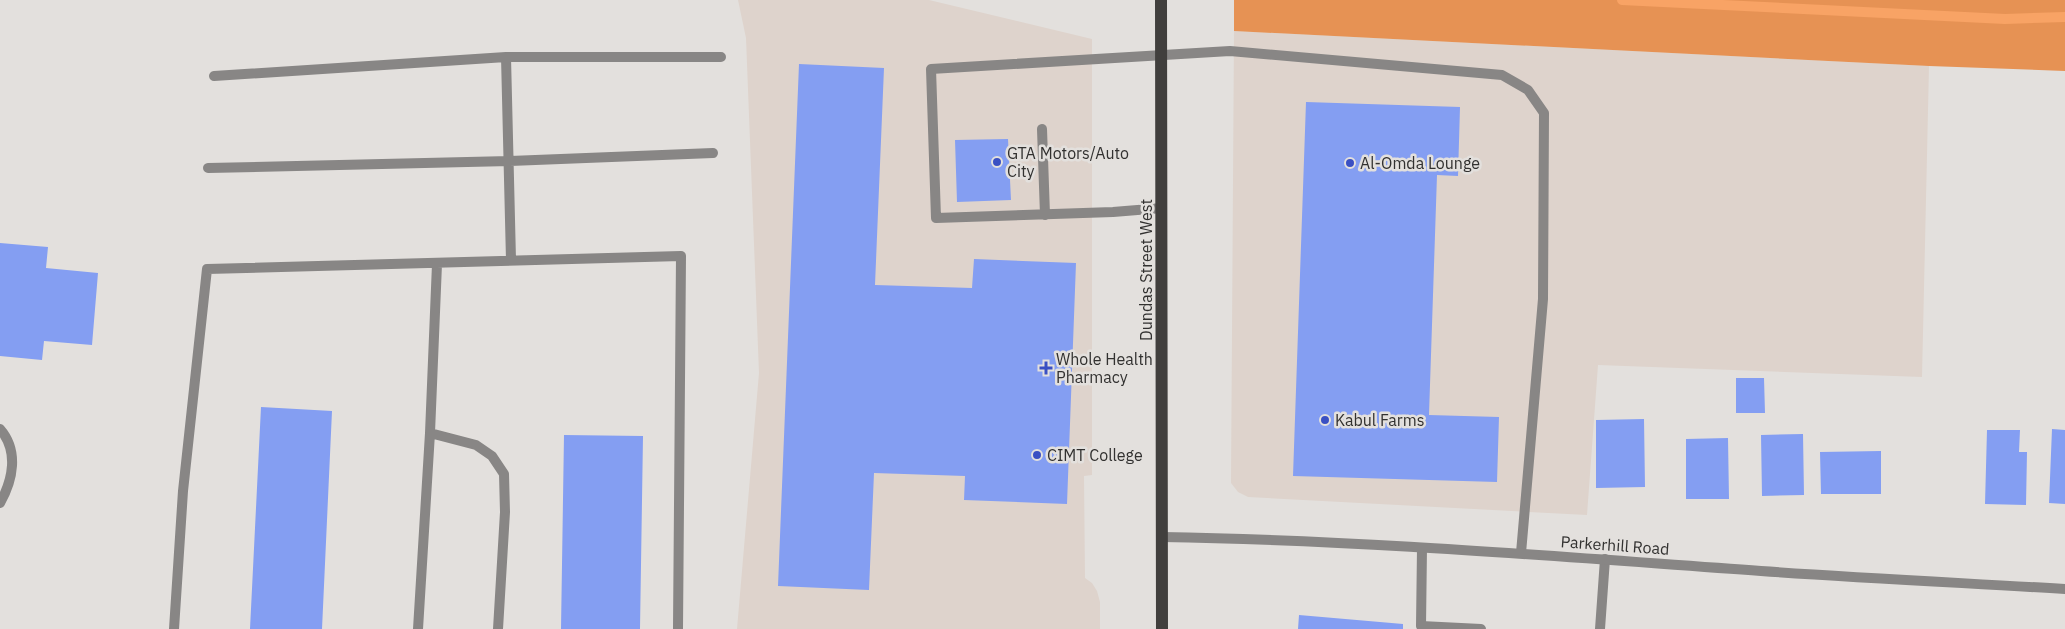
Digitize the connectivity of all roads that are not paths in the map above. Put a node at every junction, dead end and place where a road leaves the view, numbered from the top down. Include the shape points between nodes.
1 (1161, 0) edge
2 (1162, 54) junction
3 (721, 56) dead end
4 (506, 57) junction
5 (214, 76) dead end
6 (1042, 129) dead end
7 (714, 153) dead end
8 (510, 161) junction
9 (208, 168) dead end
10 (1162, 208) junction
11 (1045, 215) junction
12 (511, 260) junction
13 (437, 264) junction
14 (0, 429) edge
15 (430, 433) junction
16 (0, 503) edge
17 (1162, 537) junction
18 (1422, 548) junction
19 (1521, 553) junction
20 (1605, 559) junction
21 (2065, 589) edge
22 (174, 629) edge
23 (418, 629) edge
24 (498, 629) edge
25 (678, 629) edge
26 (1162, 629) edge
27 (1481, 629) edge
28 (1600, 629) edge

1 - 2 main road, Dundas Street West
2 - 10 main road, Dundas Street West
2 - 11 street via 931,69 936,218
2 - 19 street via 1230,51 1502,75 1528,90 1544,113 1543,299
3 - 4 street
4 - 5 street
4 - 8 street
6 - 11 street
7 - 8 street
8 - 9 street
8 - 12 street
10 - 11 street
10 - 17 main road, Dundas Street West
12 - 13 street
12 - 25 street via 681,256
13 - 15 street
13 - 22 street via 207,269 183,492
14 - 16 street via 11,450 13,469 9,488
15 - 23 street
15 - 24 street via 476,445 492,456 504,474 506,512
17 - 18 street, Parkerhill Road
17 - 26 main road, Dundas Street West
18 - 19 street, Parkerhill Road
18 - 27 street via 1421,626
19 - 20 street, Parkerhill Road
20 - 21 street, Parkerhill Road
20 - 28 street

